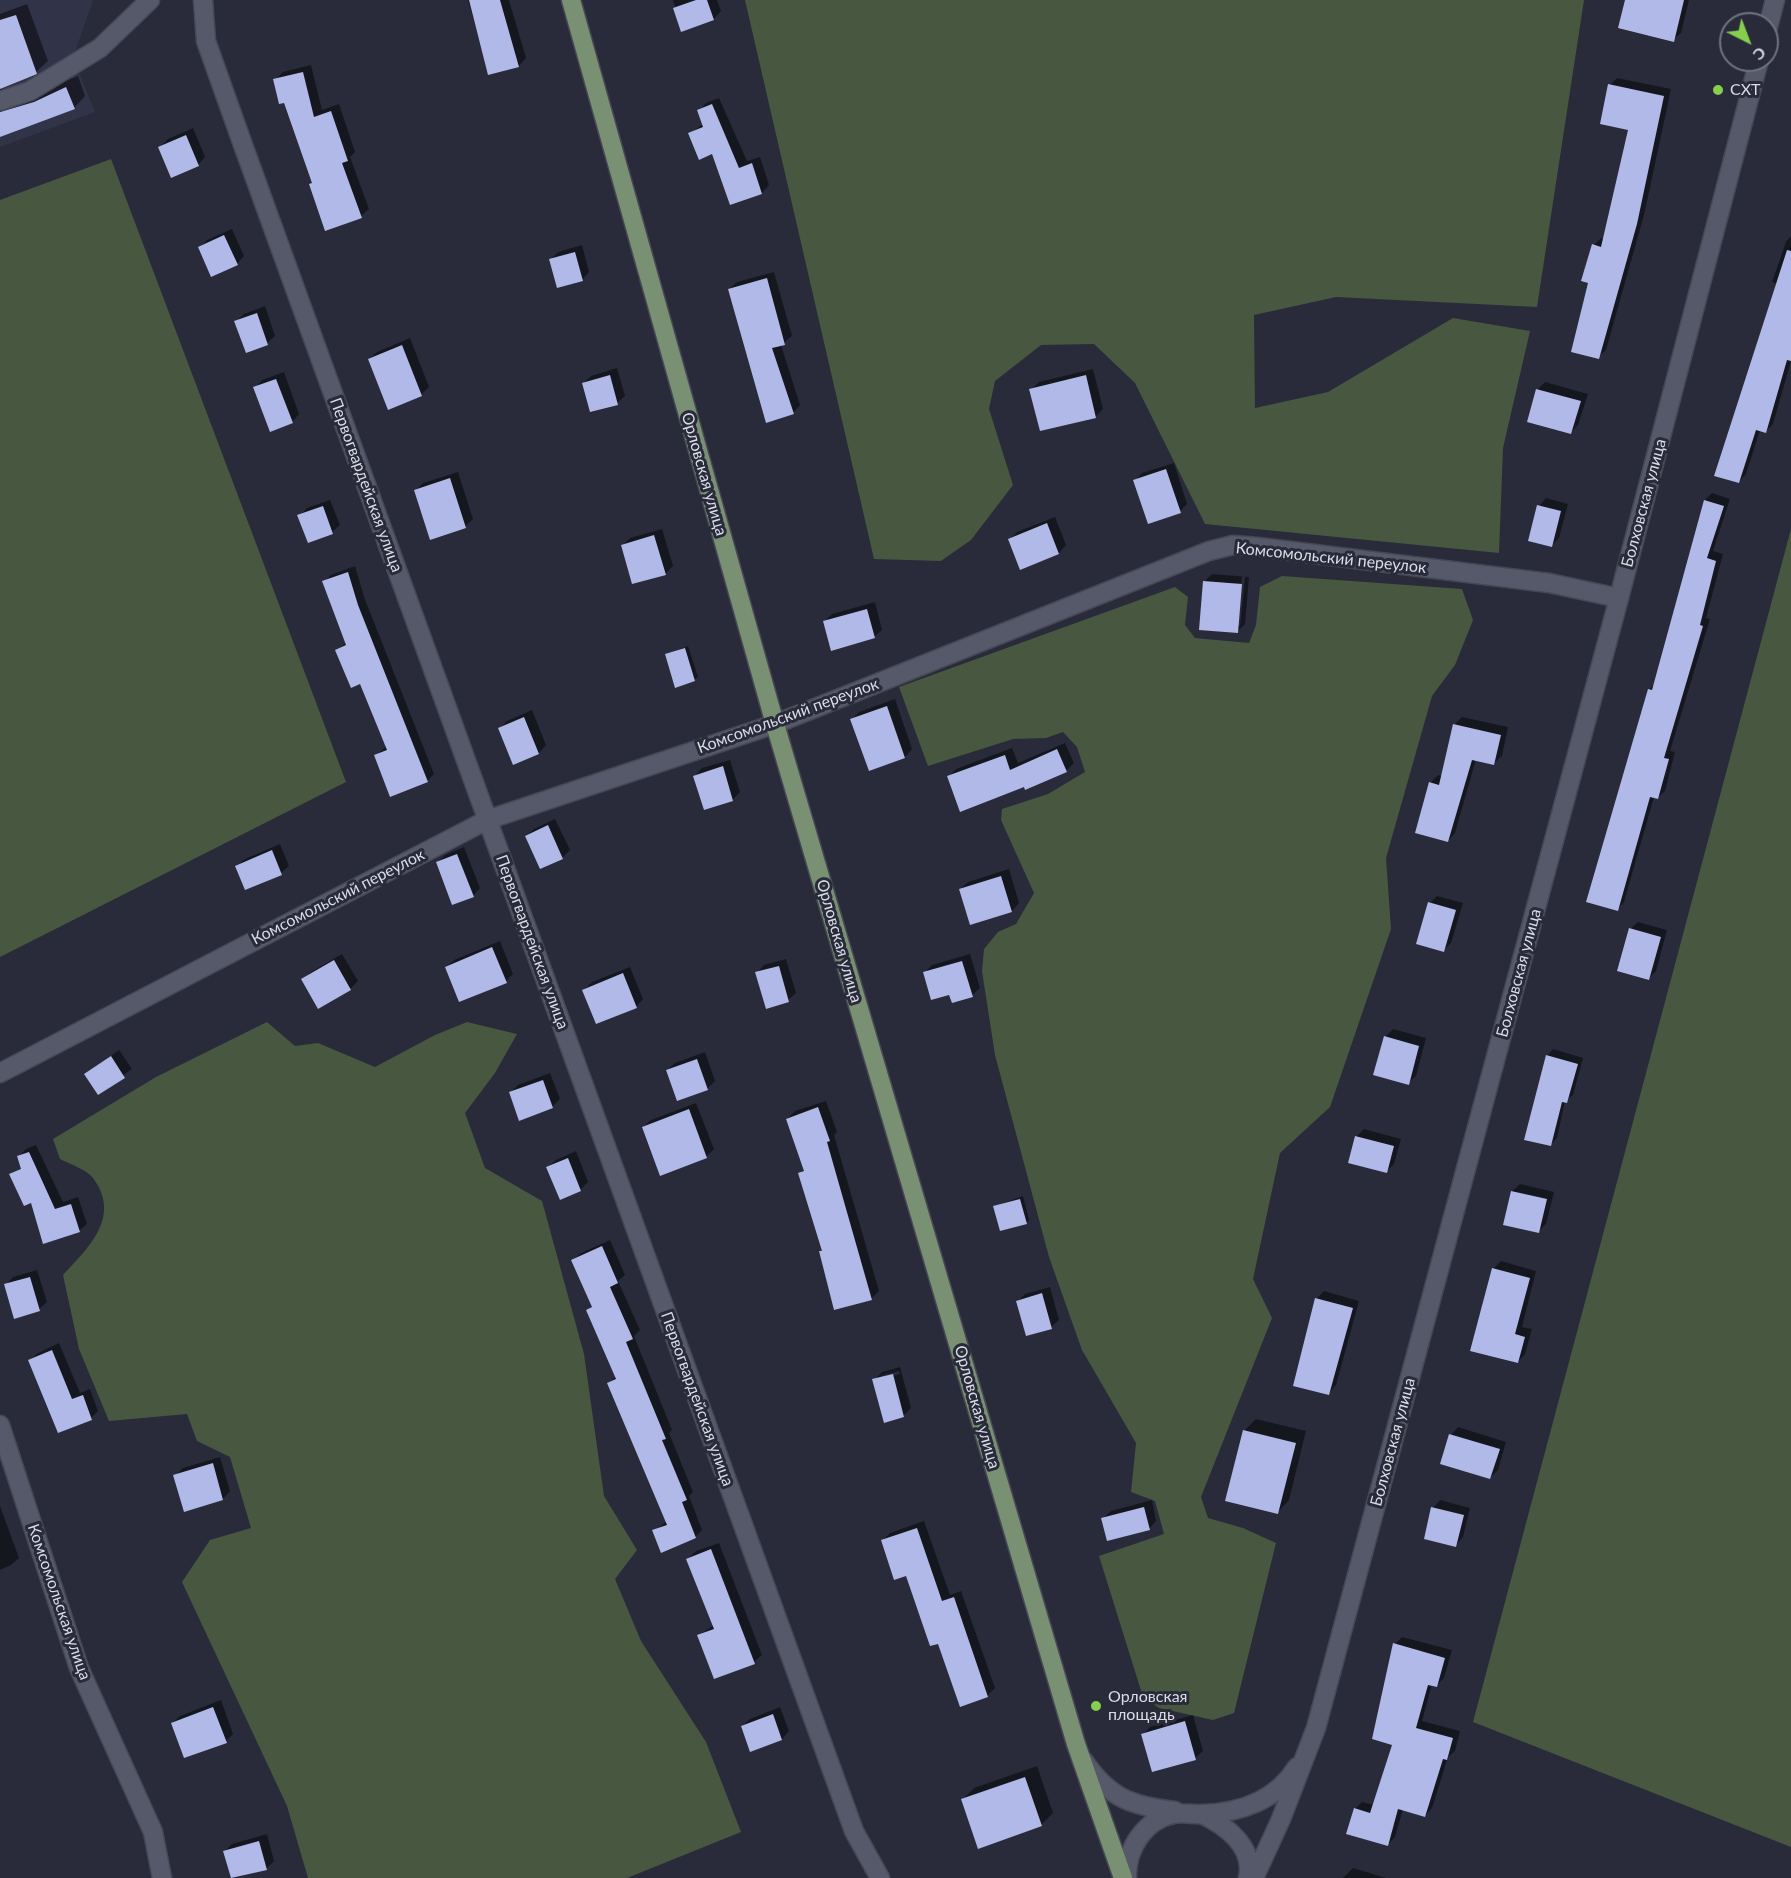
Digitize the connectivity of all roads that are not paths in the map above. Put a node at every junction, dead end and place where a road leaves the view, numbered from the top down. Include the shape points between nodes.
1 (150, 0) edge
2 (203, 0) edge
3 (571, 0) edge
4 (1756, 72) edge
5 (0, 101) edge
6 (1619, 598) junction
7 (775, 724) junction
8 (487, 820) junction
9 (0, 1073) edge
10 (0, 1425) edge
11 (1316, 1728) junction
12 (1080, 1754) junction
13 (1202, 1814) junction
14 (162, 1878) edge
15 (880, 1878) edge
16 (1125, 1878) edge
17 (1248, 1878) edge
18 (1254, 1878) edge

1 - 5 street via 100,48 30,91
2 - 8 street, Первогвардейская улица via 206,41
3 - 7 main road, Орловская улица
4 - 6 street, Болховская улица
6 - 7 street, Комсомольский переулок via 1549,583 1233,545 1209,551
6 - 11 street, Болховская улица
7 - 8 street, Комсомольский переулок
7 - 12 main road, Орловская улица
8 - 9 street, Комсомольский переулок
8 - 15 street, Первогвардейская улица via 854,1831
10 - 14 street, Комсомольская улица via 79,1668 153,1832
11 - 13 street via 1295,1770 1275,1791 1241,1810
11 - 18 street, Болховская улица
12 - 13 street via 1106,1788 1122,1799 1142,1807
12 - 16 main road, Орловская улица
13 - 16 street via 1175,1814 1156,1821 1138,1837 1126,1862
13 - 17 street via 1227,1827 1244,1850

